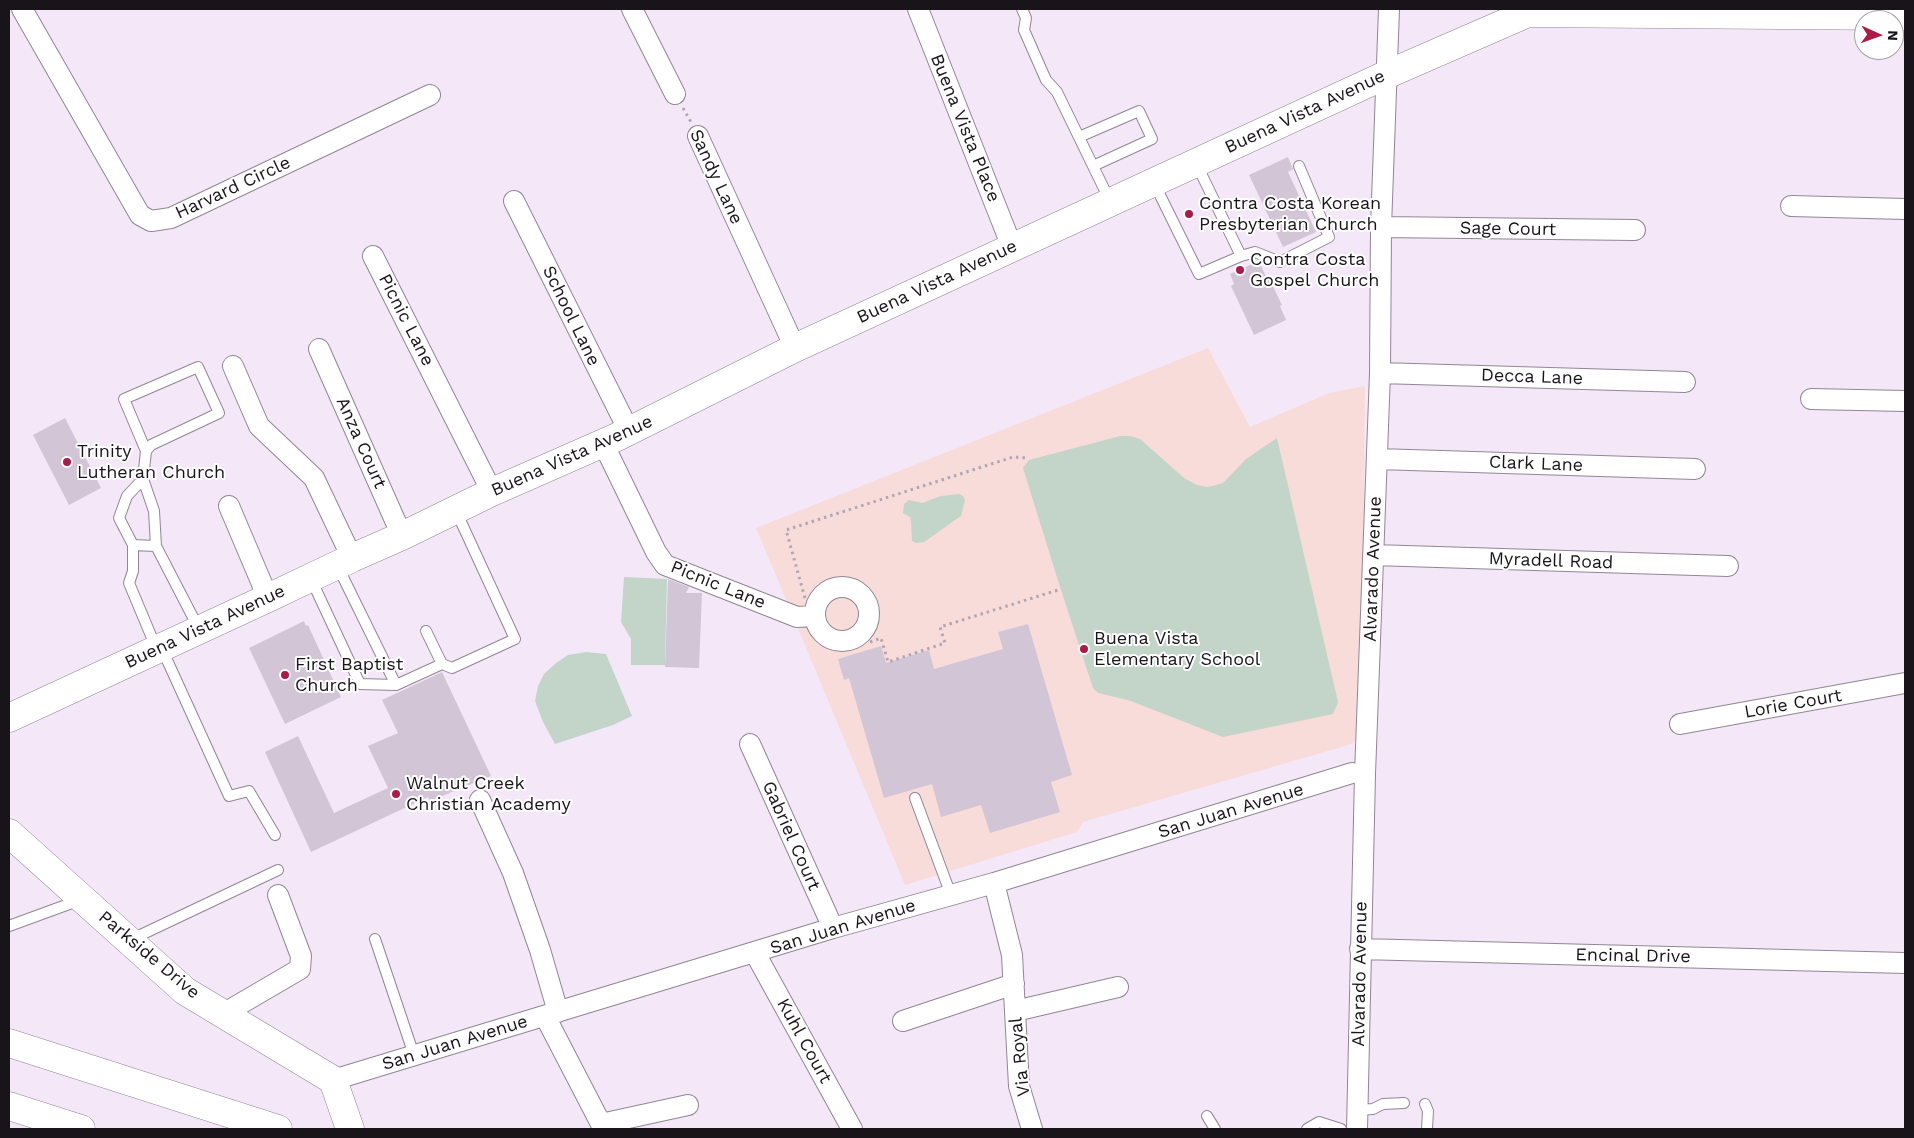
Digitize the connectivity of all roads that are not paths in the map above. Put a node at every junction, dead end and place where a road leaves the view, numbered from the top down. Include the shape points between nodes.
1 (22, 9) edge
2 (632, 9) edge
3 (918, 9) edge
4 (1022, 9) edge
5 (1389, 9) edge
6 (1905, 16) edge
7 (1388, 74) junction
8 (675, 94) road end
9 (430, 95) dead end
10 (698, 136) road end
11 (1079, 137) junction
12 (1196, 162) junction
13 (1093, 166) junction
14 (1299, 166) dead end
15 (1154, 182) junction
16 (514, 201) dead end
17 (1110, 202) junction
18 (1791, 206) dead end
19 (1905, 209) edge
20 (1381, 227) junction
21 (1635, 230) dead end
22 (1012, 247) junction
23 (373, 256) dead end
24 (1241, 256) junction
25 (794, 348) junction
26 (320, 349) dead end
27 (233, 366) dead end
28 (1380, 373) junction
29 (1685, 382) dead end
30 (1811, 399) dead end
31 (1905, 401) edge
32 (628, 431) junction
33 (603, 443) junction
34 (146, 451) junction
35 (1378, 458) junction
36 (1695, 468) dead end
37 (143, 479) junction
38 (492, 492) junction
39 (229, 506) dead end
40 (455, 510) junction
41 (402, 536) junction
42 (133, 545) junction
43 (156, 546) junction
44 (1373, 555) junction
45 (344, 561) junction
46 (1728, 566) dead end
47 (310, 578) junction
48 (268, 598) junction
49 (815, 616) dead end
50 (199, 630) junction
51 (426, 631) dead end
52 (159, 649) junction
53 (442, 664) junction
54 (1905, 683) edge
55 (396, 685) junction
56 (9, 717) edge
57 (1680, 724) dead end
58 (750, 744) dead end
59 (1352, 773) dead end
60 (915, 798) dead end
61 (480, 800) dead end
62 (9, 833) edge
63 (274, 834) dead end
64 (278, 870) dead end
65 (994, 883) junction
66 (278, 895) dead end
67 (951, 895) junction
68 (83, 899) junction
69 (9, 926) edge
70 (832, 928) junction
71 (375, 939) dead end
72 (130, 941) junction
73 (1360, 949) junction
74 (755, 953) junction
75 (1905, 963) edge
76 (1014, 984) junction
77 (1118, 987) dead end
78 (1015, 1010) junction
79 (224, 1014) junction
80 (552, 1014) junction
81 (903, 1021) dead end
82 (12, 1043) edge
83 (414, 1055) junction
84 (333, 1080) junction
85 (1404, 1103) dead end
86 (1425, 1104) dead end
87 (688, 1105) dead end
88 (9, 1106) edge
89 (1207, 1116) dead end
90 (1357, 1119) edge
91 (81, 1129) edge
92 (278, 1129) edge
93 (350, 1129) edge
94 (852, 1129) edge
95 (1032, 1129) edge
96 (1215, 1129) edge
97 (1307, 1129) edge
98 (1341, 1129) edge
99 (1427, 1129) edge

1 - 9 street, Harvard Circle via 140,215 151,221 171,218
2 - 8 street
3 - 22 street, Buena Vista Place
4 - 11 lane via 1026,18 1024,30 1046,80 1058,92
5 - 7 street, Alvarado Avenue
6 - 7 main road, Buena Vista Avenue via 1528,13
7 - 12 main road, Buena Vista Avenue
7 - 20 street, Alvarado Avenue
10 - 25 street, Sandy Lane
11 - 13 lane
11 - 13 lane via 1139,111 1152,140
12 - 15 main road, Buena Vista Avenue
12 - 24 lane
13 - 17 lane
14 - 24 lane via 1329,238 1280,262 1255,252
15 - 17 main road, Buena Vista Avenue
15 - 24 lane via 1198,274
16 - 32 street, School Lane
17 - 22 main road, Buena Vista Avenue
18 - 19 street
20 - 21 street, Sage Court
20 - 28 street, Alvarado Avenue
22 - 25 main road, Buena Vista Avenue
23 - 38 street, Picnic Lane
25 - 32 main road, Buena Vista Avenue
26 - 41 street, Anza Court
27 - 45 street via 259,426 314,478
28 - 29 street, Decca Lane
28 - 35 street, Alvarado Avenue
30 - 31 street
32 - 33 main road, Buena Vista Avenue
33 - 38 main road, Buena Vista Avenue
33 - 49 street, Picnic Lane via 665,565 797,617
34 - 34 lane via 151,445 219,412 198,366 124,399
34 - 37 lane
35 - 36 street, Clark Lane
35 - 44 street, Alvarado Avenue
37 - 42 lane via 127,496 119,518
37 - 43 lane via 154,511
38 - 40 main road, Buena Vista Avenue
39 - 48 street
40 - 41 main road, Buena Vista Avenue
40 - 53 lane via 515,639 452,668
41 - 45 main road, Buena Vista Avenue
42 - 43 lane
42 - 52 lane via 133,571 129,583
43 - 50 lane
44 - 46 street, Myradell Road
44 - 73 street, Alvarado Avenue
45 - 47 main road, Buena Vista Avenue
45 - 55 lane
47 - 48 main road, Buena Vista Avenue
47 - 55 lane via 360,684
48 - 50 main road, Buena Vista Avenue
50 - 52 main road, Buena Vista Avenue
51 - 53 lane
52 - 56 main road, Buena Vista Avenue
52 - 63 lane via 229,796 249,791
53 - 55 lane
54 - 57 street, Lorie Court
58 - 70 street, Gabriel Court
59 - 65 street, San Juan Avenue
60 - 67 lane
61 - 80 street via 513,873 540,950
62 - 68 main road, Parkside Drive
64 - 72 lane
65 - 67 street, San Juan Avenue
65 - 76 street, Via Royal via 1012,955
66 - 79 street via 301,956 300,969
67 - 70 street, San Juan Avenue
68 - 69 lane
68 - 72 main road, Parkside Drive
70 - 74 street, San Juan Avenue
71 - 83 lane
72 - 79 main road, Parkside Drive via 186,991
73 - 75 street, Encinal Drive
73 - 90 street, Alvarado Avenue
74 - 80 street, San Juan Avenue
74 - 94 street, Kuhl Court
76 - 78 street, Via Royal
76 - 81 street
77 - 78 street
78 - 95 street, Via Royal via 1019,1086
79 - 84 main road, Parkside Drive
80 - 83 street, San Juan Avenue
80 - 87 street via 601,1124
82 - 92 main road
83 - 84 street, San Juan Avenue
84 - 93 main road
85 - 90 lane via 1383,1104
86 - 99 lane
88 - 91 main road
89 - 96 lane
97 - 98 lane via 1318,1122

